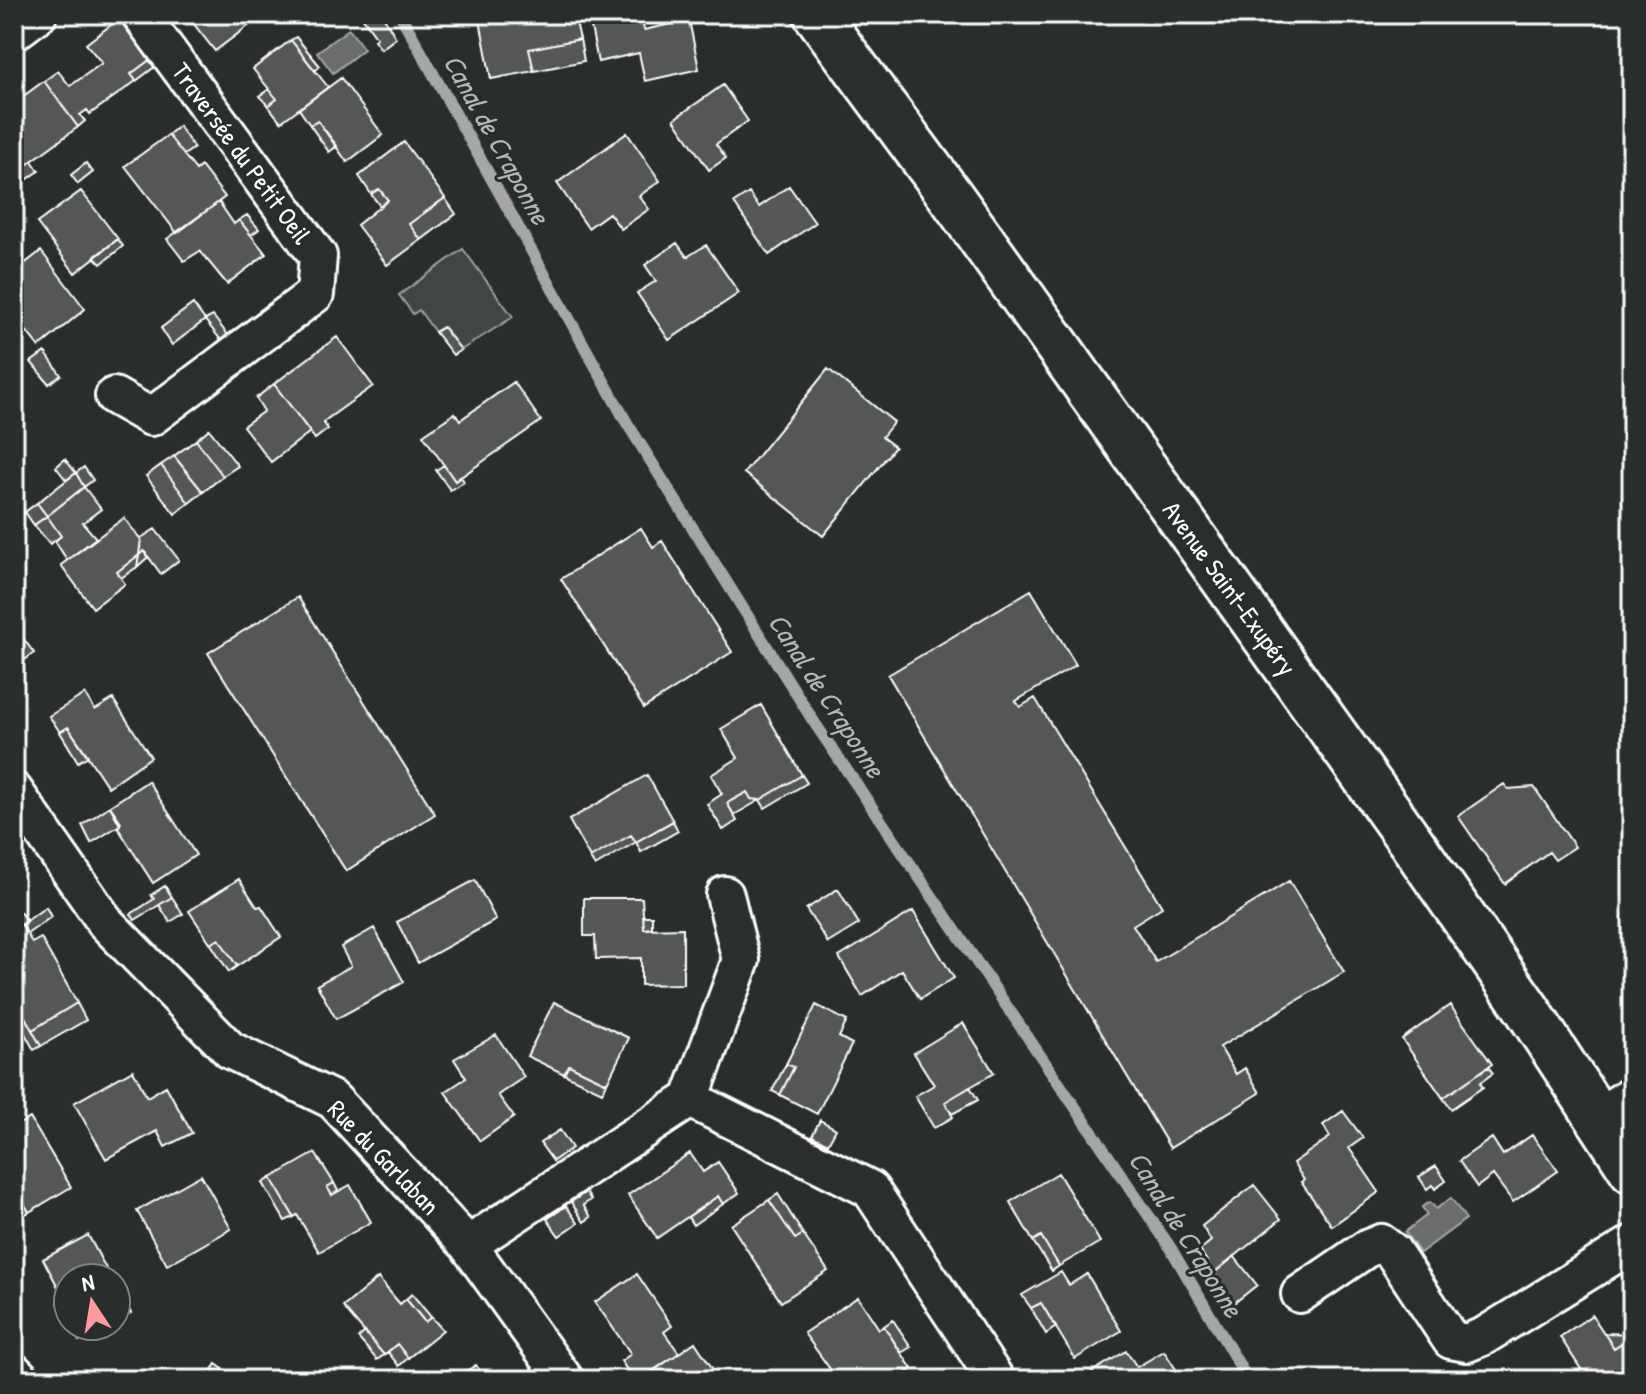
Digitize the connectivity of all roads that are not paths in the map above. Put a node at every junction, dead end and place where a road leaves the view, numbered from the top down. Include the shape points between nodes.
1 (38, 14) edge
2 (140, 14) edge
3 (816, 14) edge
4 (14, 32) edge
5 (114, 396) dead end
6 (14, 791) edge
7 (725, 895) dead end
8 (690, 1099) junction
9 (1614, 1106) edge
10 (1632, 1170) edge
11 (1632, 1244) edge
12 (468, 1245) junction
13 (1300, 1294) dead end
14 (14, 1372) edge
15 (22, 1380) edge
16 (565, 1380) edge
17 (996, 1380) edge

1 - 4 street
2 - 5 street, Traversée du Petit Oeil via 318,256 315,294 151,417
3 - 9 main road, Avenue Saint-Exupéry via 1527,1009
6 - 12 street, Rue du Garlaban via 106,923 230,1050 333,1100
7 - 8 street via 741,960
8 - 12 street
8 - 17 street via 870,1189
9 - 10 main road, Avenue Saint-Exupéry
11 - 13 street via 1467,1343 1451,1340 1393,1252 1381,1243
12 - 16 street, Rue du Garlaban
14 - 15 street

